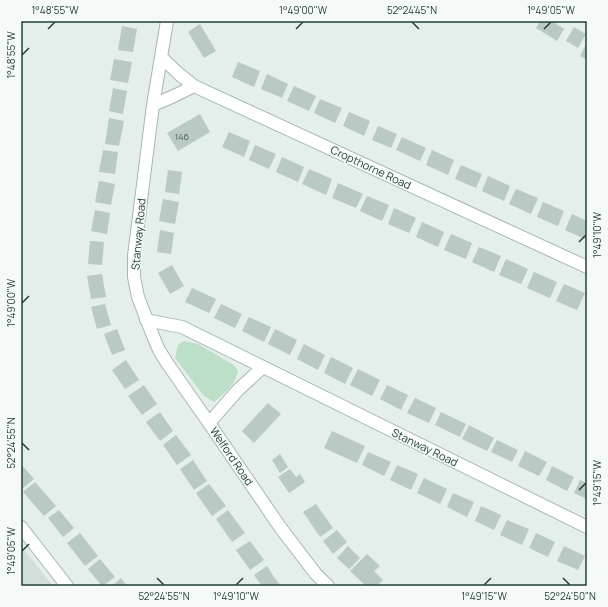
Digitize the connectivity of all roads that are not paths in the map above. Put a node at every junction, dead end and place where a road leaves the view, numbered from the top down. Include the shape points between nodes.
1 (167, 21) edge
2 (161, 57) junction
3 (194, 86) junction
4 (154, 105) junction
5 (587, 267) edge
6 (146, 320) junction
7 (263, 367) junction
8 (209, 423) junction
9 (587, 526) edge
10 (21, 527) edge
11 (67, 586) edge
12 (328, 586) edge

1 - 2 street, Stanway Road
2 - 3 street, Cropthorne Road
2 - 4 street, Stanway Road
3 - 4 street
3 - 5 street, Cropthorne Road
4 - 6 street, Stanway Road via 134,256 134,277
6 - 7 street, Stanway Road via 182,328
6 - 8 street, Welford Road via 166,363
7 - 8 street via 238,390
7 - 9 street, Stanway Road
8 - 12 street, Welford Road via 280,527
10 - 11 street

